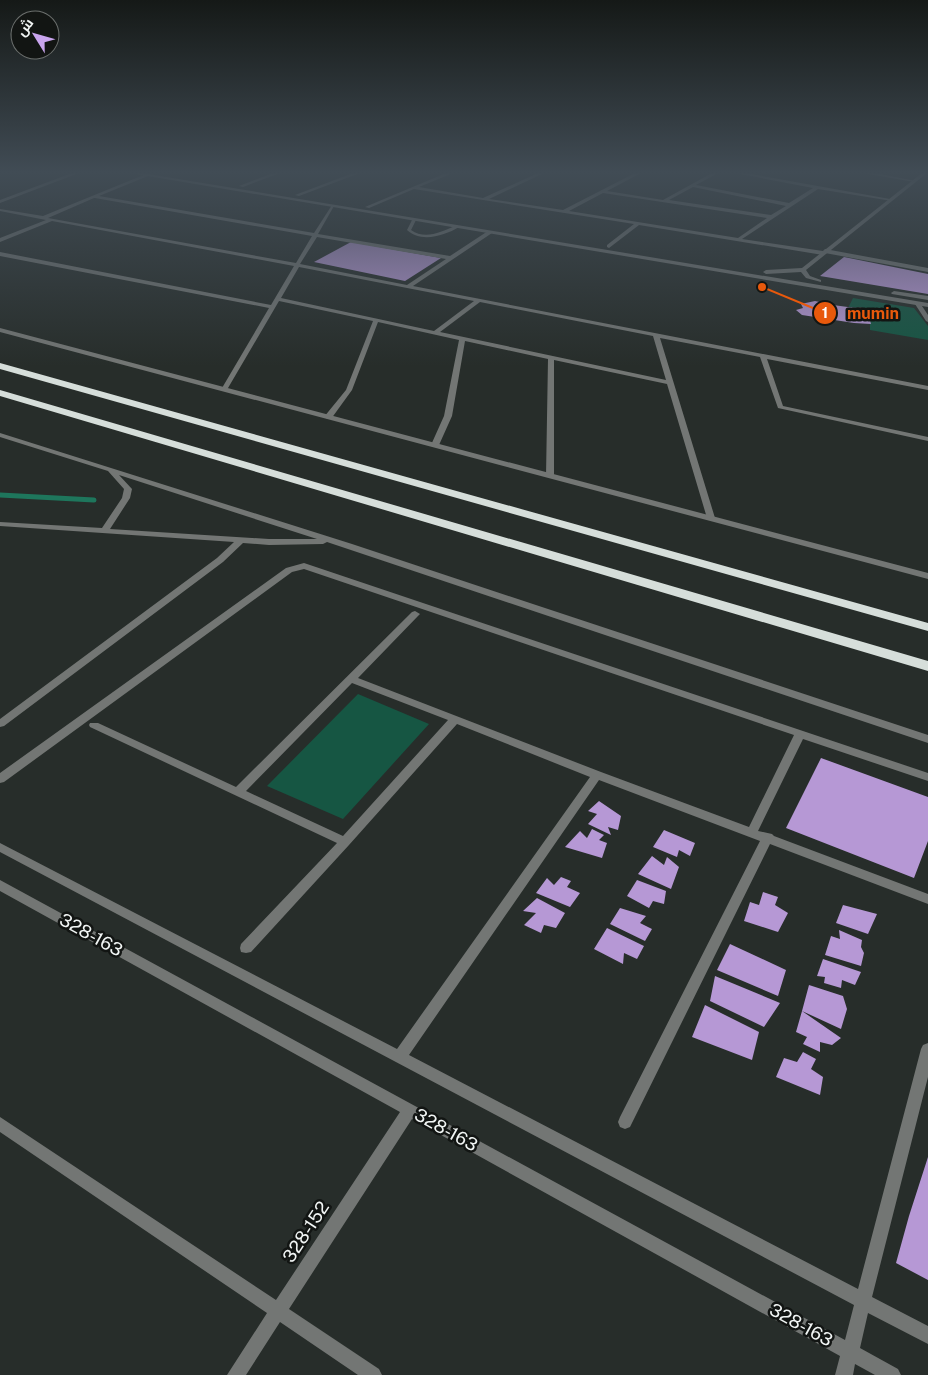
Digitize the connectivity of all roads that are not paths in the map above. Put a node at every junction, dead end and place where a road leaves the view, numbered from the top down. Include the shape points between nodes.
1 (144, 237) edge
2 (312, 237) edge
3 (332, 237) edge
4 (482, 237) edge
5 (521, 237) edge
6 (554, 237) edge
7 (621, 237) edge
8 (734, 237) edge
9 (843, 237) edge
10 (740, 238) joint
11 (609, 246) junction
12 (824, 252) junction
13 (652, 253) junction
14 (0, 254) edge
15 (450, 258) junction
16 (646, 258) junction
17 (296, 265) junction
18 (803, 270) junction
19 (928, 270) edge
20 (766, 272) junction
21 (820, 281) junction
22 (408, 287) junction
23 (928, 298) edge
24 (277, 299) junction
25 (478, 301) junction
26 (918, 304) junction
27 (928, 305) edge
28 (272, 307) junction
29 (928, 320) edge
30 (376, 321) junction
31 (0, 330) edge
32 (435, 334) junction
33 (656, 336) junction
34 (462, 339) junction
35 (763, 356) junction
36 (551, 358) junction
37 (0, 366) edge
38 (671, 383) junction
39 (225, 388) junction
40 (928, 388) edge
41 (0, 393) edge
42 (328, 417) junction
43 (0, 435) edge
44 (928, 439) edge
45 (435, 445) junction
46 (110, 469) junction
47 (550, 476) junction
48 (711, 518) junction
49 (0, 524) edge
50 (104, 530) junction
51 (241, 540) junction
52 (333, 541) junction
53 (928, 576) edge
54 (415, 614) dead end
55 (928, 627) edge
56 (928, 666) edge
57 (352, 679) junction
58 (455, 719) junction
59 (0, 724) edge
60 (94, 725) dead end
61 (800, 734) junction
62 (928, 739) edge
63 (598, 775) junction
64 (928, 777) edge
65 (0, 779) edge
66 (238, 792) junction
67 (752, 832) junction
68 (768, 838) junction
69 (345, 842) junction
70 (0, 846) edge
71 (0, 885) edge
72 (928, 898) edge
73 (246, 948) dead end
74 (928, 1049) edge
75 (399, 1058) junction
76 (410, 1110) junction
77 (624, 1122) dead end
78 (0, 1124) edge
79 (862, 1300) junction
80 (279, 1310) junction
81 (928, 1335) edge
82 (850, 1352) junction
83 (236, 1375) edge
84 (373, 1375) edge
85 (844, 1375) edge
86 (892, 1375) edge

1 - 17 street
2 - 17 street
3 - 15 street
4 - 15 street
5 - 16 street
6 - 11 street
7 - 11 street
8 - 10 street
9 - 12 street
10 - 12 street
11 - 13 street
12 - 18 street
12 - 19 street
13 - 16 street
13 - 20 street
14 - 28 street
15 - 22 street
16 - 26 street
17 - 22 street
17 - 24 street
18 - 20 street
18 - 21 street
20 - 21 street
21 - 23 street
22 - 25 street
24 - 28 street
24 - 30 street
25 - 32 street
25 - 33 street
26 - 27 street
26 - 29 street
28 - 39 street
30 - 32 street
30 - 42 street via 349,390
31 - 39 street
32 - 34 street
33 - 35 street
33 - 38 street
34 - 36 street
34 - 45 street via 448,416
35 - 40 street
35 - 44 street via 780,407
36 - 38 street
36 - 47 street
37 - 55 highway
38 - 48 street
39 - 42 street
41 - 56 highway
42 - 45 street
43 - 46 street
45 - 47 street
46 - 50 street via 128,489 126,498
46 - 52 street
47 - 48 street
48 - 53 street
49 - 50 street
50 - 51 street
51 - 52 street
51 - 59 street via 220,560
52 - 62 street
54 - 57 street
57 - 58 street
57 - 66 street
58 - 63 street
58 - 69 street
60 - 66 street
61 - 64 street
61 - 65 street via 312,567 297,566
61 - 67 street
63 - 67 street
63 - 75 street
66 - 69 street
67 - 68 street
68 - 72 street
68 - 77 street
69 - 73 street
70 - 75 street
71 - 76 street, 328-163
74 - 79 street
75 - 79 street
76 - 80 street, 328-152
76 - 82 street, 328-163
78 - 80 street
79 - 81 street
79 - 82 street
80 - 83 street, 328-152
80 - 84 street
82 - 85 street
82 - 86 street, 328-163

